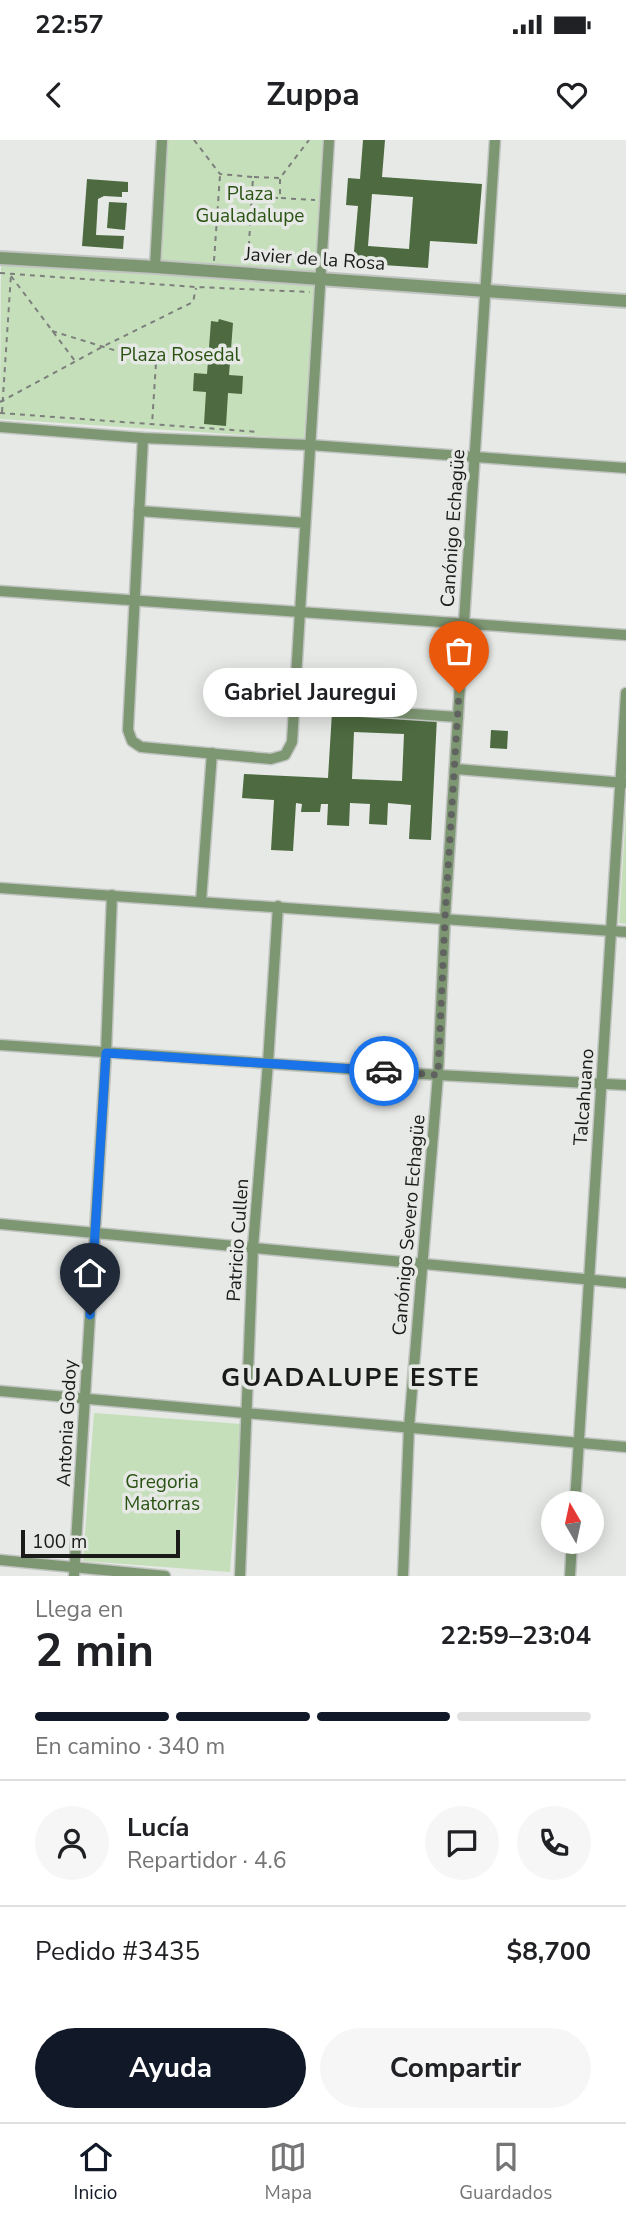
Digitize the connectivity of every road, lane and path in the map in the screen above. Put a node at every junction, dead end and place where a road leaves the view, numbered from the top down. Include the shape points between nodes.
1 (162, 140) edge
2 (194, 140) edge
3 (309, 140) edge
4 (329, 140) edge
5 (495, 140) edge
6 (220, 174) junction
7 (253, 177) junction
8 (280, 178) junction
9 (251, 197) junction
10 (280, 198) junction
11 (326, 201) junction
12 (6, 259) edge
13 (1, 267) edge
14 (155, 267) junction
15 (214, 271) junction
16 (0, 273) edge
17 (247, 273) junction
18 (10, 274) junction
19 (322, 278) junction
20 (196, 286) junction
21 (485, 290) junction
22 (314, 292) dead end
23 (626, 301) edge
24 (52, 331) junction
25 (102, 347) junction
26 (76, 362) junction
27 (2, 402) edge
28 (1, 413) edge
29 (152, 424) junction
30 (1, 427) edge
31 (261, 432) dead end
32 (142, 438) junction
33 (310, 445) junction
34 (475, 458) junction
35 (626, 468) edge
36 (139, 511) junction
37 (305, 523) junction
38 (0, 591) edge
39 (135, 600) junction
40 (300, 611) junction
41 (463, 624) junction
42 (626, 635) edge
43 (626, 693) edge
44 (293, 706) junction
45 (458, 717) junction
46 (212, 754) junction
47 (456, 769) junction
48 (623, 783) edge
49 (0, 888) edge
50 (112, 895) junction
51 (201, 901) junction
52 (278, 906) junction
53 (445, 918) junction
54 (611, 931) junction
55 (626, 932) edge
56 (0, 1045) edge
57 (106, 1053) junction
58 (268, 1063) junction
59 (438, 1075) junction
60 (601, 1083) junction
61 (626, 1084) edge
62 (0, 1224) edge
63 (95, 1232) junction
64 (253, 1248) junction
65 (422, 1263) junction
66 (589, 1280) junction
67 (626, 1283) edge
68 (0, 1391) edge
69 (85, 1398) junction
70 (246, 1412) junction
71 (409, 1427) junction
72 (579, 1444) junction
73 (626, 1447) edge
74 (576, 1491) edge
75 (571, 1554) edge
76 (0, 1560) edge
77 (74, 1572) edge
78 (165, 1576) edge
79 (240, 1576) edge
80 (403, 1576) edge
81 (570, 1576) edge

1 - 14 street
2 - 6 path
3 - 8 path
4 - 11 street
5 - 21 street, Canónigo Echagüe
6 - 7 path
6 - 15 path
7 - 8 path
7 - 9 path
8 - 10 path
9 - 10 path
9 - 17 path
10 - 11 path
11 - 19 street
12 - 14 street, Javier de la Rosa
12 - 18 path
13 - 18 path
14 - 15 street, Javier de la Rosa
15 - 17 street, Javier de la Rosa
16 - 18 path
17 - 19 street, Javier de la Rosa
18 - 20 path
18 - 24 path
18 - 27 path
19 - 21 street, Javier de la Rosa
19 - 33 street
20 - 22 path
20 - 25 path via 194,302
21 - 23 street, Javier de la Rosa
21 - 34 street, Canónigo Echagüe
24 - 25 path
24 - 26 path
25 - 26 path
25 - 29 path via 156,363
26 - 27 path
27 - 28 path
28 - 29 path
28 - 30 path
29 - 31 path
30 - 32 street
32 - 33 street
32 - 36 street
33 - 34 street
33 - 37 street
34 - 35 street
34 - 41 street, Canónigo Echagüe
36 - 37 street
36 - 39 street
37 - 40 street
38 - 39 street
39 - 40 street
39 - 46 street via 128,730 132,741 141,747
40 - 41 street
40 - 44 street
41 - 42 street
41 - 45 street, Canónigo Echagüe
43 - 48 street, Talcahuano
44 - 45 street
44 - 46 street via 292,742 285,755 271,759
45 - 47 street, Canónigo Echagüe
46 - 51 street
47 - 48 street
47 - 53 street, Canónigo Echagüe
48 - 54 street, Talcahuano
49 - 50 street
50 - 51 street
50 - 57 street, Antonia Godoy
51 - 52 street
52 - 53 street
52 - 58 street, Patricio Cullen
53 - 54 street
53 - 59 street, Canónigo Severo Echagüe
54 - 55 street
54 - 60 street, Talcahuano
56 - 57 street
57 - 58 street
57 - 63 street, Antonia Godoy
58 - 59 street
58 - 64 street, Patricio Cullen
59 - 60 street
59 - 65 street, Canónigo Severo Echagüe
60 - 61 street
60 - 66 street, Talcahuano
62 - 63 street
63 - 64 street
63 - 69 street, Antonia Godoy
64 - 65 street
64 - 70 street, Patricio Cullen
65 - 66 street
65 - 71 street, Canónigo Severo Echagüe
66 - 67 street
66 - 72 street, Talcahuano
68 - 69 street
69 - 70 street
69 - 77 street, Antonia Godoy
70 - 71 street
70 - 79 street, Patricio Cullen
71 - 72 street
71 - 80 street, Canónigo Severo Echagüe
72 - 73 street
72 - 74 street, Talcahuano
75 - 81 street
76 - 77 street
77 - 78 street

